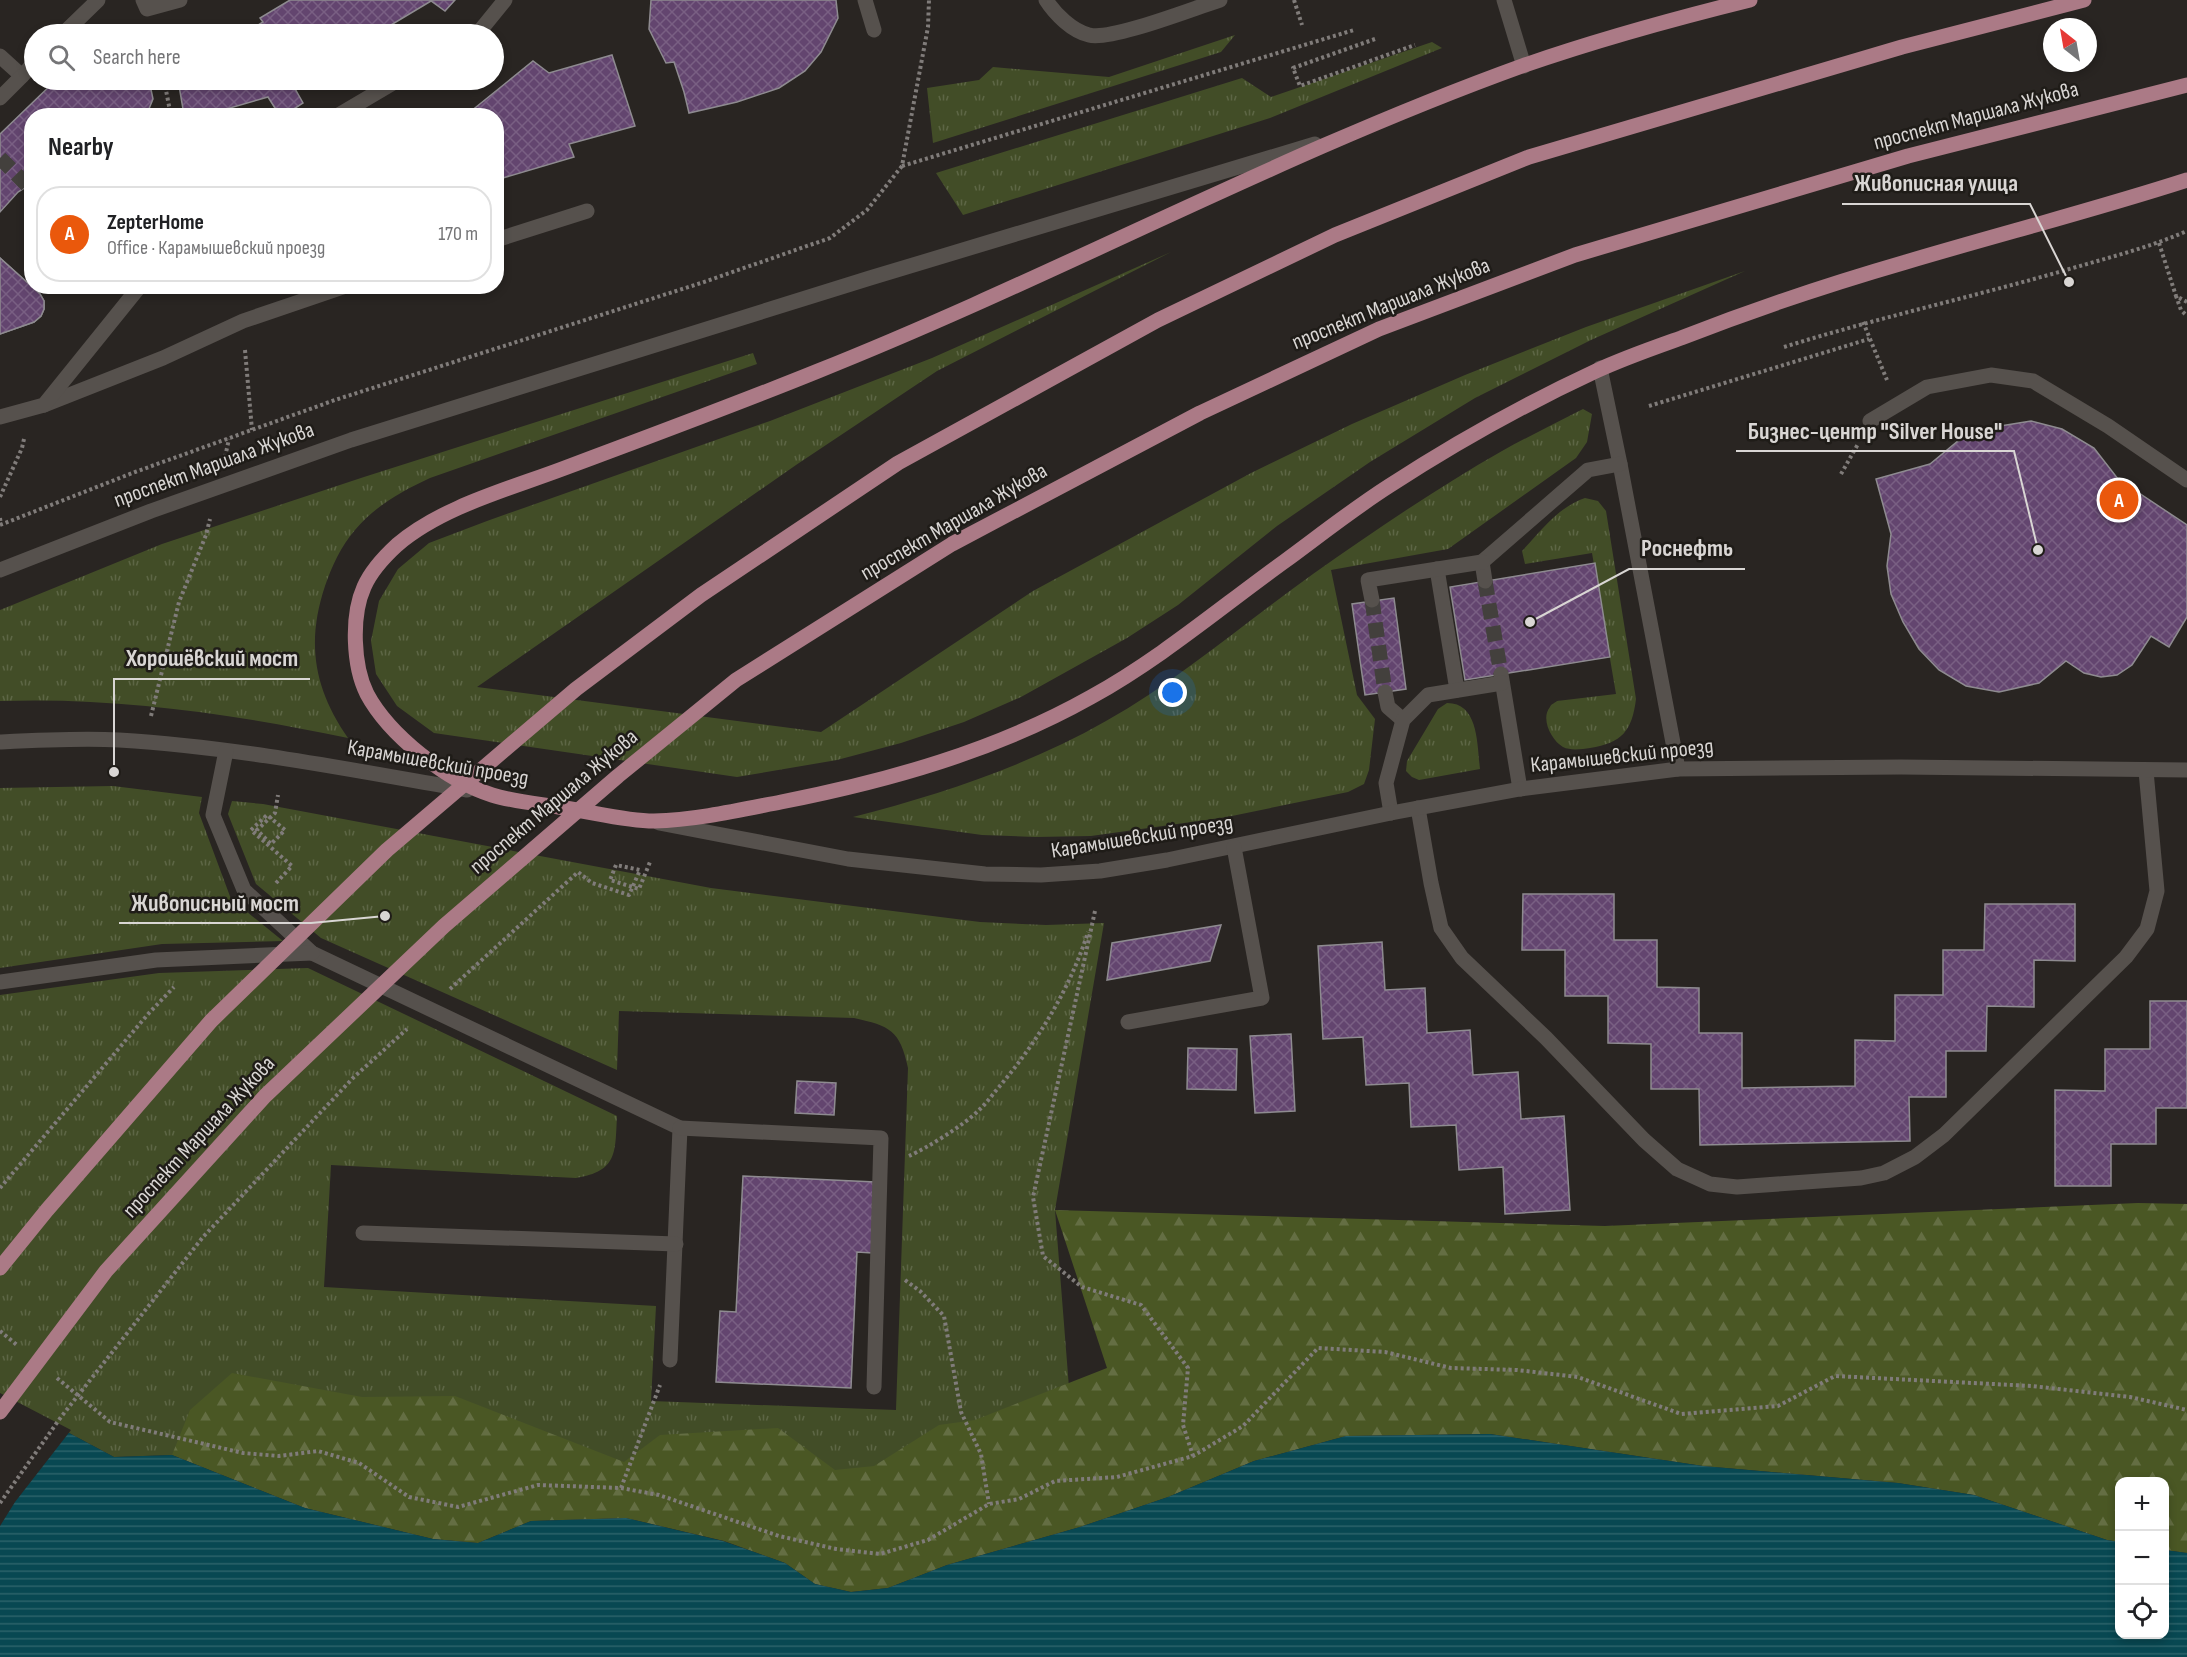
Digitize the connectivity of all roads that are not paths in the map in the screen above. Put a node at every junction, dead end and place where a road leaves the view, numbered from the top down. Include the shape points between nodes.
1 (98, 0) edge
2 (143, 0) edge
3 (180, 0) edge
4 (505, 0) edge
5 (865, 0) edge
6 (1046, 0) edge
7 (1220, 0) edge
8 (1504, 0) edge
9 (1750, 0) edge
10 (2084, 0) edge
11 (73, 24) edge
12 (486, 24) edge
13 (874, 30) dead end
14 (0, 56) edge
15 (1524, 66) junction
16 (22, 76) joint
17 (2187, 85) edge
18 (381, 90) edge
19 (0, 98) edge
20 (351, 108) edge
21 (1355, 132) junction
22 (2187, 180) edge
23 (587, 211) dead end
24 (504, 237) edge
25 (130, 294) edge
26 (322, 294) edge
27 (1600, 368) junction
28 (44, 405) junction
29 (0, 417) edge
30 (1870, 421) road end
31 (1620, 464) junction
32 (2187, 480) edge
33 (1482, 562) junction
34 (1437, 569) junction
35 (0, 570) edge
36 (1485, 581) tunnel mouth
37 (1372, 600) tunnel mouth
38 (1457, 690) junction
39 (1385, 692) tunnel mouth
40 (1403, 720) junction
41 (0, 742) edge
42 (226, 751) junction
43 (1678, 769) junction
44 (2187, 770) edge
45 (2146, 771) junction
46 (1520, 789) junction
47 (488, 794) junction
48 (1418, 808) junction
49 (1391, 813) junction
50 (650, 821) junction
51 (1234, 847) junction
52 (312, 953) junction
53 (0, 981) edge
54 (1128, 1023) dead end
55 (680, 1128) junction
56 (363, 1233) dead end
57 (676, 1244) junction
58 (0, 1268) edge
59 (670, 1360) road end
60 (874, 1387) dead end
61 (0, 1412) edge

1 - 11 street
2 - 3 street via 147,9
4 - 12 street
5 - 13 street
6 - 7 street via 1054,12 1089,35 1111,35
8 - 15 street
9 - 15 main road, проспект Маршала Жукова via 1660,22
10 - 58 main road via 1902,47 1529,157 1335,236 1158,320 898,464 702,595 576,688 387,850 211,1021
14 - 16 street
15 - 21 main road, проспект Маршала Жукова
16 - 19 street
17 - 61 main road, проспект Маршала Жукова via 1908,156 1575,255 1379,329 1200,412 952,544 736,680 444,926 265,1096 106,1271
18 - 20 street
21 - 35 street, проспект Маршала Жукова via 351,440
21 - 47 main road via 891,342 420,526 386,554 361,591 355,639 360,682 382,718 416,751
22 - 27 main road via 1769,305
23 - 24 street
25 - 28 street
26 - 28 street via 243,321
27 - 31 street
27 - 50 main road via 1490,425 1387,487 1144,664 1092,697 1035,725 976,750 844,789 746,809
28 - 29 street
30 - 32 street via 1927,387 1991,375 2033,381
31 - 33 street via 1588,470
31 - 43 street
33 - 34 street
33 - 36 street
34 - 37 street via 1368,580
34 - 38 street
38 - 40 street via 1428,695
38 - 46 street via 1502,678
39 - 40 street via 1388,707
40 - 49 street via 1386,783
41 - 42 street, Карамышевский проезд via 56,739
42 - 47 street, Карамышевский проезд
42 - 52 street via 213,815 244,890
43 - 45 street, Карамышевский проезд
43 - 46 street, Карамышевский проезд
44 - 45 street, Карамышевский проезд
45 - 48 street via 2157,891 2147,929 2126,957 1944,1135 1915,1158 1884,1173 1861,1178 1737,1187 1710,1184 1677,1169 1462,958 1442,928
46 - 48 street, Карамышевский проезд
47 - 50 main road, Карамышевский проезд
48 - 49 street, Карамышевский проезд
49 - 51 street, Карамышевский проезд
50 - 51 street, Карамышевский проезд via 848,859 985,874 1100,871
51 - 54 street via 1262,998
52 - 53 street via 156,960
52 - 55 street
55 - 57 street
55 - 60 street via 881,1137
56 - 57 street
57 - 59 street

